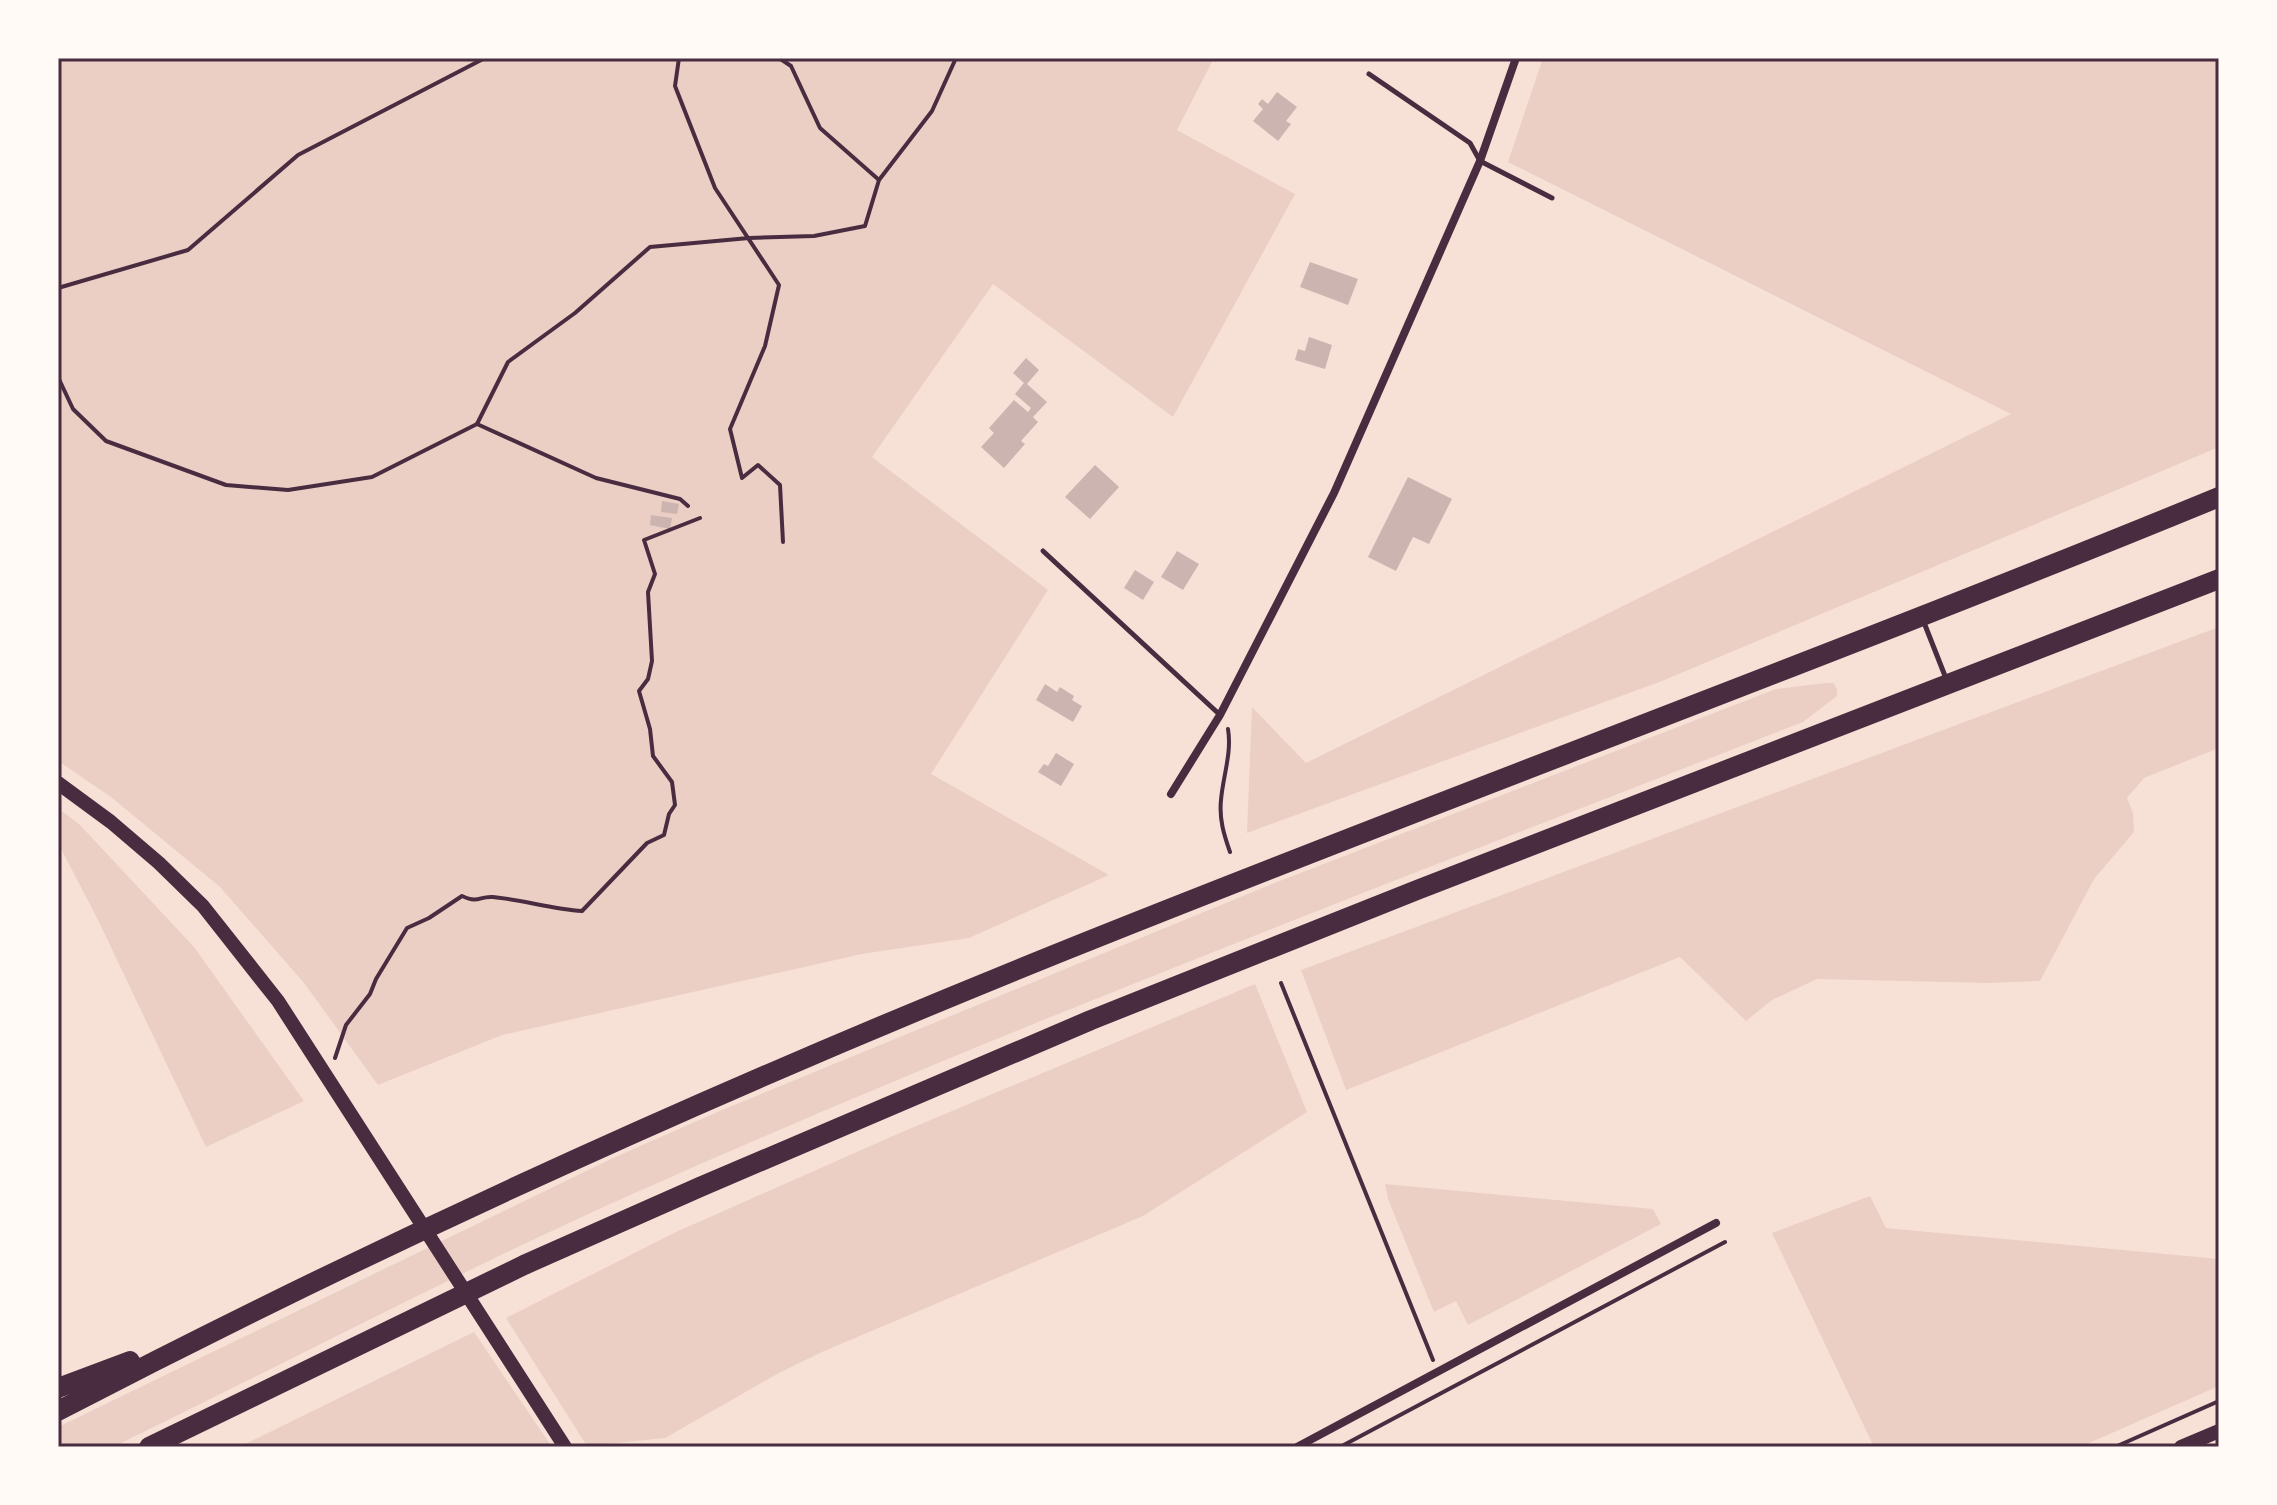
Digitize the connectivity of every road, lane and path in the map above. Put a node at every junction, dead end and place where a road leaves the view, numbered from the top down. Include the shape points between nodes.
1 (485, 58) edge
2 (679, 58) edge
3 (779, 58) edge
4 (956, 58) edge
5 (1516, 58) edge
6 (1369, 74) dead end
7 (1480, 161) junction
8 (879, 180) junction
9 (1552, 198) dead end
10 (749, 238) junction
11 (58, 288) edge
12 (58, 377) edge
13 (477, 424) junction
14 (2219, 497) edge
15 (688, 506) dead end
16 (700, 518) dead end
17 (783, 542) dead end
18 (1043, 551) dead end
19 (2219, 579) edge
20 (1921, 616) junction
21 (1949, 686) junction
22 (1220, 715) junction
23 (58, 783) edge
24 (1171, 794) dead end
25 (1230, 852) dead end
26 (1281, 983) dead end
27 (329, 1075) junction
28 (1716, 1223) dead end
29 (1725, 1242) dead end
30 (216, 1328) junction
31 (1438, 1371) junction
32 (58, 1388) edge
33 (1447, 1391) junction
34 (2219, 1401) edge
35 (58, 1411) edge
36 (2219, 1431) edge
37 (149, 1447) edge
38 (565, 1447) edge
39 (1297, 1447) edge
40 (1340, 1447) edge
41 (2115, 1447) edge
42 (2181, 1447) edge

1 - 11 path via 298,155 188,250
2 - 10 path via 675,86 715,188
3 - 8 path via 791,66 820,128
4 - 8 path via 932,111
5 - 7 street
6 - 7 lane via 1470,143
7 - 9 lane
7 - 22 street via 1334,493
8 - 10 path via 865,226 814,236
10 - 13 path via 650,247 575,313 508,362
10 - 17 path via 779,285 765,346 730,429 742,478 758,465 780,485
12 - 13 path via 73,409 106,441 226,485 288,490 372,477
13 - 15 path via 596,478 680,499
14 - 20 highway
16 - 27 path via 644,540 655,574 648,592 652,661 639,691 653,756 672,782 675,805 664,835 647,843 582,911 462,896 407,928 346,1025
18 - 22 lane
19 - 21 highway
20 - 21 lane
20 - 30 highway via 1060,953 666,1119
21 - 37 highway via 1091,1020 538,1259
22 - 24 street
22 - 25 path via 1229,731 1221,824
23 - 27 street via 111,822 203,906
26 - 31 path
27 - 38 street
28 - 31 street
29 - 33 path
30 - 32 highway
30 - 35 highway
31 - 33 path
31 - 39 street
33 - 40 path
34 - 41 path
36 - 42 street

